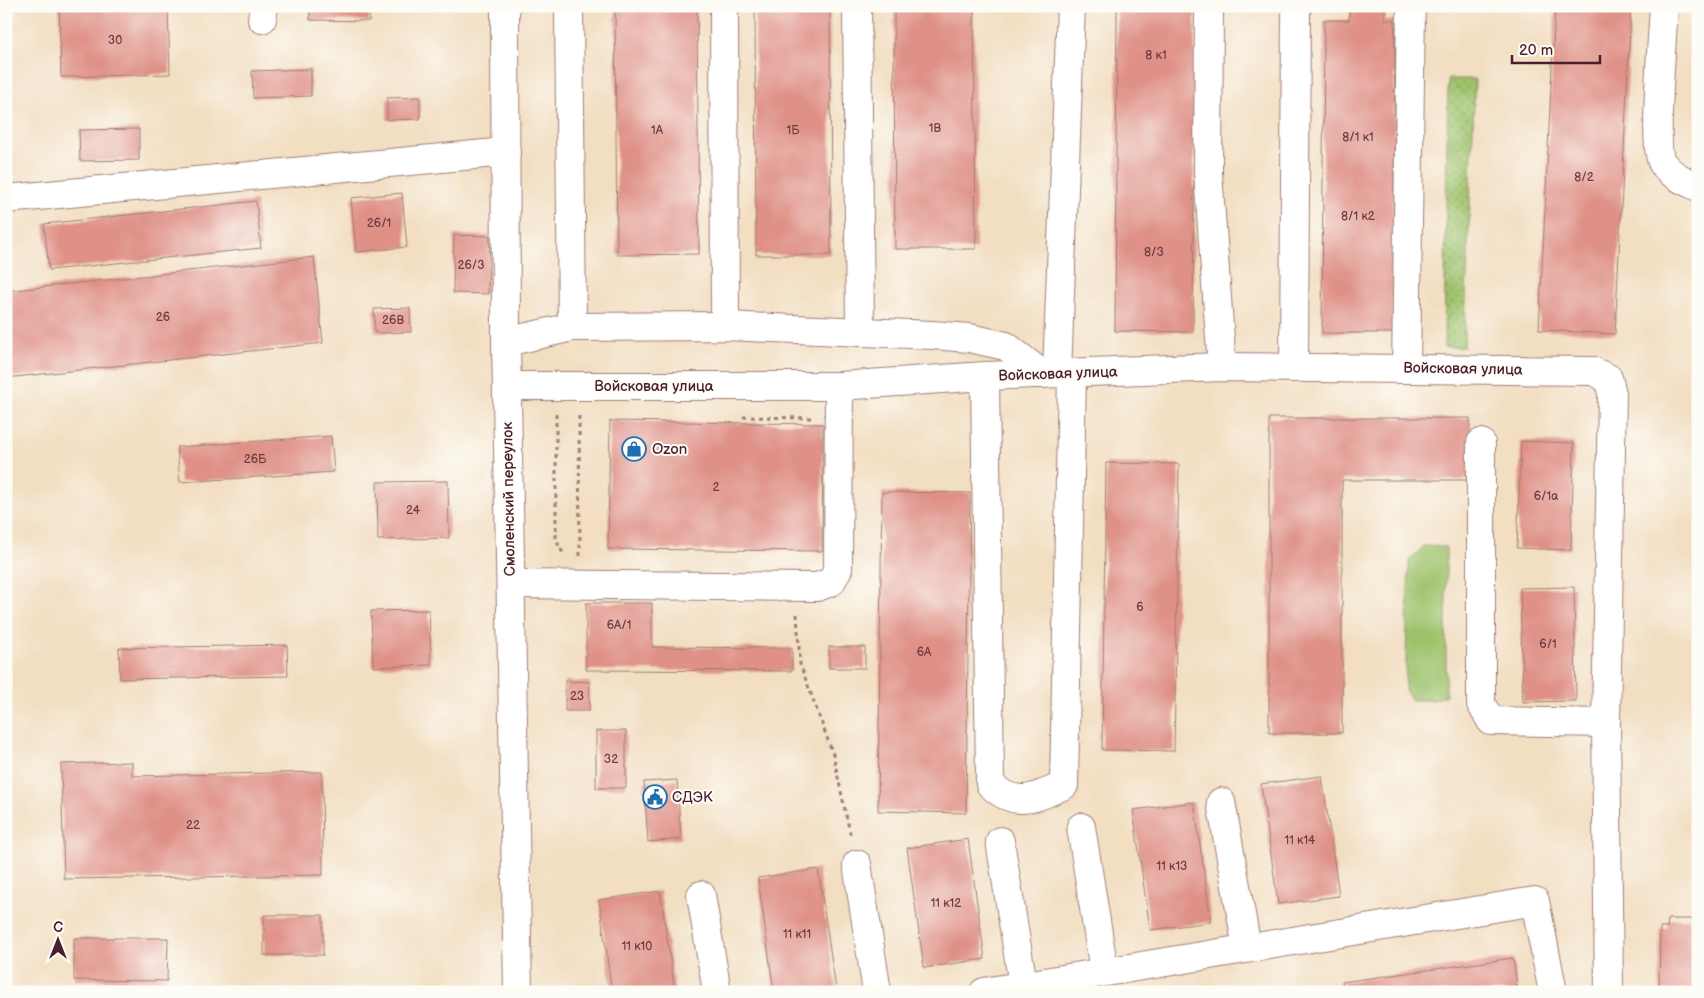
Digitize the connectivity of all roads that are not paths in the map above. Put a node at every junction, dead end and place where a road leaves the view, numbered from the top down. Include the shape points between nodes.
1 (505, 6) edge
2 (569, 6) edge
3 (724, 6) edge
4 (857, 6) edge
5 (1072, 6) edge
6 (1209, 6) edge
7 (1296, 6) edge
8 (1411, 6) edge
9 (1664, 6) edge
10 (506, 152) junction
11 (1698, 187) edge
12 (6, 199) edge
13 (725, 326) junction
14 (572, 327) junction
15 (860, 332) junction
16 (932, 335) junction
17 (506, 342) junction
18 (1222, 367) junction
19 (1294, 368) junction
20 (1406, 369) junction
21 (1057, 373) junction
22 (985, 376) junction
23 (929, 380) junction
24 (507, 386) junction
25 (839, 386) junction
26 (1481, 443) dead end
27 (511, 584) junction
28 (1606, 723) junction
29 (1222, 802) dead end
30 (1081, 826) dead end
31 (1000, 841) dead end
32 (857, 864) road end
33 (701, 895) dead end
34 (1247, 948) junction
35 (1104, 972) junction
36 (1035, 986) edge
37 (518, 992) edge
38 (717, 992) edge
39 (877, 992) edge
40 (984, 992) edge
41 (1553, 992) edge
42 (1609, 992) edge

1 - 10 street, Смоленский переулок
2 - 14 street
3 - 13 street
4 - 15 street
5 - 21 street
6 - 18 street via 1208,174
7 - 19 street
8 - 20 street
9 - 11 street via 1658,140 1661,163 1678,178
10 - 12 street
10 - 17 street, Смоленский переулок
13 - 14 street
13 - 15 street
14 - 17 street
15 - 16 street
16 - 21 street via 1006,346
16 - 23 street via 938,345 939,356
17 - 24 street, Смоленский переулок
18 - 19 street, Войсковая улица
18 - 21 street, Войсковая улица
19 - 20 street, Войсковая улица
20 - 28 street, Войсковая улица via 1594,371 1608,378 1612,393
21 - 22 street, Войсковая улица
21 - 22 street via 1064,785 1024,800 1002,795 990,784
22 - 23 street, Войсковая улица
23 - 25 street, Войсковая улица
24 - 25 street, Войсковая улица
24 - 27 street, Смоленский переулок
25 - 27 street via 838,569 831,582 817,587
26 - 28 street via 1481,704 1491,721
27 - 37 street, Смоленский переулок
28 - 42 street
29 - 34 street
30 - 35 street
31 - 36 street
32 - 39 street
33 - 38 street
34 - 35 street
34 - 41 street via 1535,901
35 - 36 street
36 - 40 street

